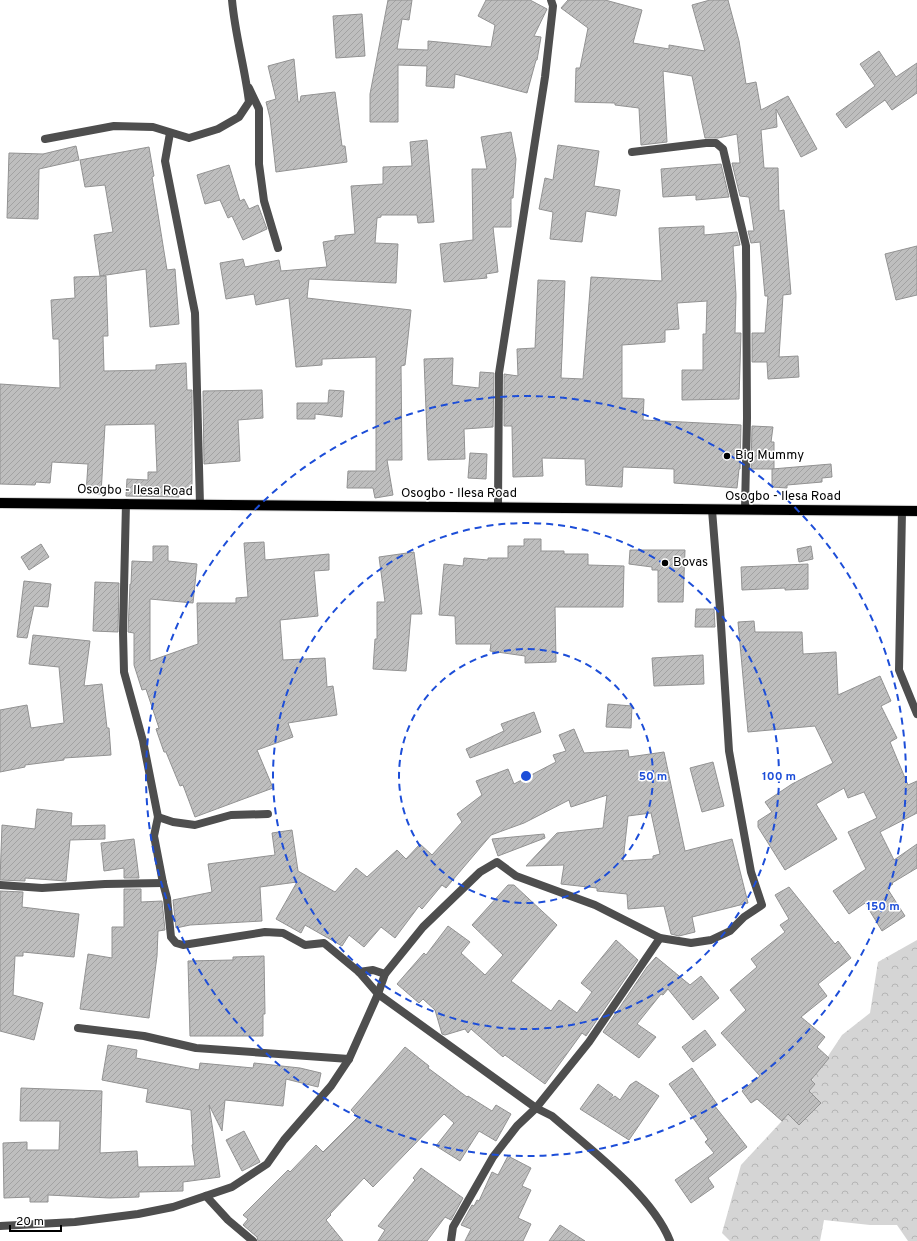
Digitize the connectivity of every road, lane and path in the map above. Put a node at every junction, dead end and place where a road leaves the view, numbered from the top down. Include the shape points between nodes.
1 (232, 0) edge
2 (551, 0) edge
3 (246, 81) junction
4 (170, 133) junction
5 (45, 139) dead end
6 (632, 152) dead end
7 (278, 248) dead end
8 (0, 503) edge
9 (126, 503) junction
10 (200, 505) junction
11 (498, 506) junction
12 (745, 509) junction
13 (712, 510) junction
14 (917, 511) edge
15 (902, 512) junction
16 (917, 714) edge
17 (268, 814) dead end
18 (158, 817) junction
19 (163, 883) junction
20 (0, 885) edge
21 (660, 938) junction
22 (359, 972) junction
23 (385, 974) junction
24 (378, 994) junction
25 (78, 1028) dead end
26 (349, 1059) junction
27 (536, 1108) junction
28 (206, 1196) junction
29 (0, 1226) edge
30 (253, 1241) edge
31 (451, 1241) edge
32 (670, 1241) edge

1 - 3 street via 234,27
2 - 11 street via 553,6 545,77 499,373
3 - 4 street via 249,102 239,117 218,129 189,138
3 - 7 street via 260,109 259,164 264,201
4 - 5 street via 153,127 114,126
4 - 10 street via 165,161 195,313
6 - 12 street via 706,143 716,144 723,149 746,246
8 - 9 main road, Osogbo - Ilesa Road
9 - 10 main road, Osogbo - Ilesa Road
9 - 18 street via 122,632 124,672 143,741
10 - 11 main road, Osogbo - Ilesa Road
11 - 13 main road, Osogbo - Ilesa Road
12 - 13 main road, Osogbo - Ilesa Road
12 - 15 main road, Osogbo - Ilesa Road
13 - 21 street via 729,751 751,872 762,905 730,930 711,940 691,943
14 - 15 main road, Osogbo - Ilesa Road
15 - 16 street via 899,670
17 - 18 street via 232,815 195,825
18 - 19 street via 154,836
19 - 20 street via 42,888
19 - 22 street via 171,937 176,943 183,945 265,932 284,933 305,945 324,943
21 - 23 street via 595,905 516,876 497,862 480,872 422,927
21 - 27 street via 589,1042
22 - 23 street via 373,970
22 - 24 street
23 - 24 street
24 - 26 street
24 - 27 street
25 - 26 street via 144,1036 196,1048
26 - 28 street via 331,1086 284,1140 267,1164 232,1187
27 - 31 street via 517,1126 493,1157 453,1227
27 - 32 street via 552,1116 635,1191 664,1227
28 - 29 street via 173,1207 138,1214 75,1222
28 - 30 street via 228,1220

